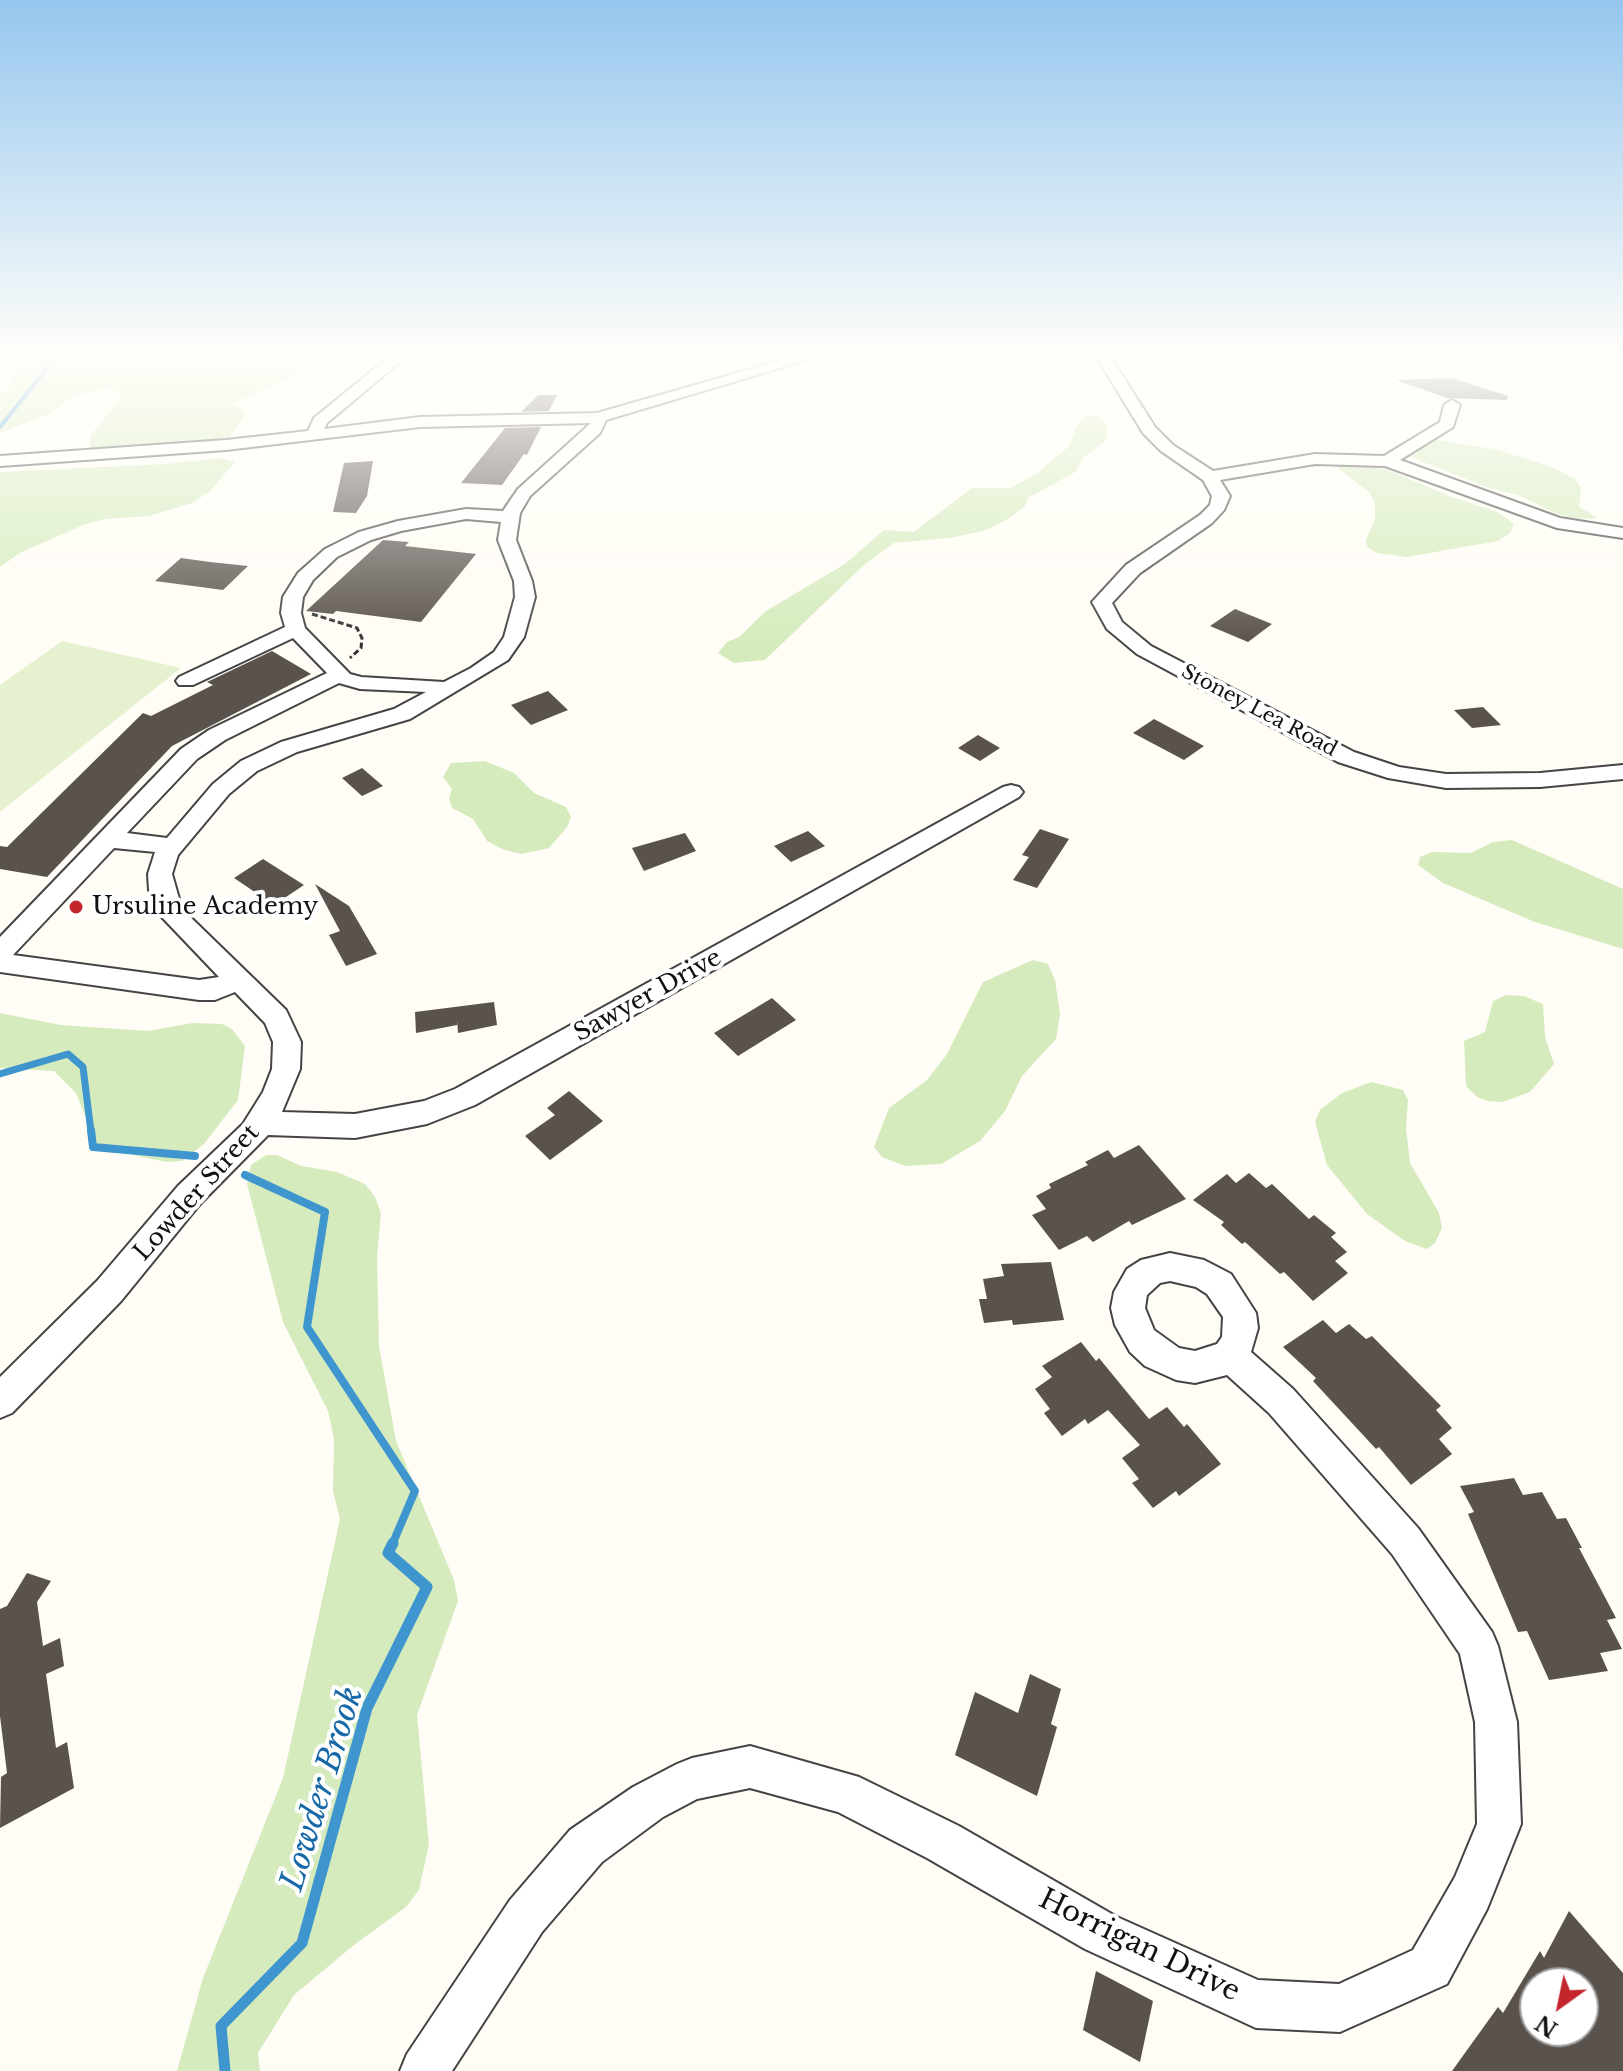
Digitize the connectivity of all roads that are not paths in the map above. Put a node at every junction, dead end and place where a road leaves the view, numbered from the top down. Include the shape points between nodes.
1 (136, 453) edge
2 (569, 453) edge
3 (1174, 453) edge
4 (1401, 453) edge
5 (0, 461) edge
6 (1387, 461) junction
7 (1210, 477) junction
8 (510, 517) junction
9 (1623, 533) edge
10 (276, 576) dead end
11 (303, 580) junction
12 (300, 621) junction
13 (341, 669) junction
14 (186, 681) dead end
15 (446, 690) junction
16 (195, 749) junction
17 (249, 766) junction
18 (1623, 772) edge
19 (1011, 792) dead end
20 (107, 839) junction
21 (171, 846) junction
22 (0, 953) edge
23 (0, 963) edge
24 (240, 979) junction
25 (262, 1123) junction
26 (1229, 1355) dead end
27 (0, 1401) edge
28 (424, 2071) edge

1 - 5 street
2 - 8 street via 524,493
3 - 7 street
4 - 6 street
6 - 7 street via 1315,459
6 - 9 street via 1557,523
7 - 18 street, Stoney Lea Road via 1221,496 1218,506 1175,543 1133,569 1102,602 1114,625 1144,650 1346,757 1396,773 1446,781
8 - 11 street via 466,514 376,532 336,550
8 - 15 street, Lowder Street via 507,540 525,591 514,637 495,660
10 - 11 street
11 - 12 street via 291,602
12 - 13 street
12 - 14 street
13 - 15 street via 360,683
13 - 16 street
15 - 17 street, Lowder Street via 394,718 289,747
16 - 17 street
16 - 20 street
17 - 21 street, Lowder Street
19 - 25 street, Sawyer Drive via 465,1097 427,1112 355,1126
20 - 21 street
20 - 22 street
21 - 24 street, Lowder Street via 160,874 168,906 188,933
23 - 24 street via 199,990 215,990
24 - 25 street, Lowder Street via 276,1017 287,1042 286,1069
25 - 27 street, Lowder Street
26 - 28 street, Horrigan Drive via 1281,1401 1405,1541 1478,1646 1496,1722 1499,1824 1471,1893 1430,1967 1340,2008 1256,2004 1101,1933 844,1792 750,1767 692,1779 648,1802 586,1846 526,1916

